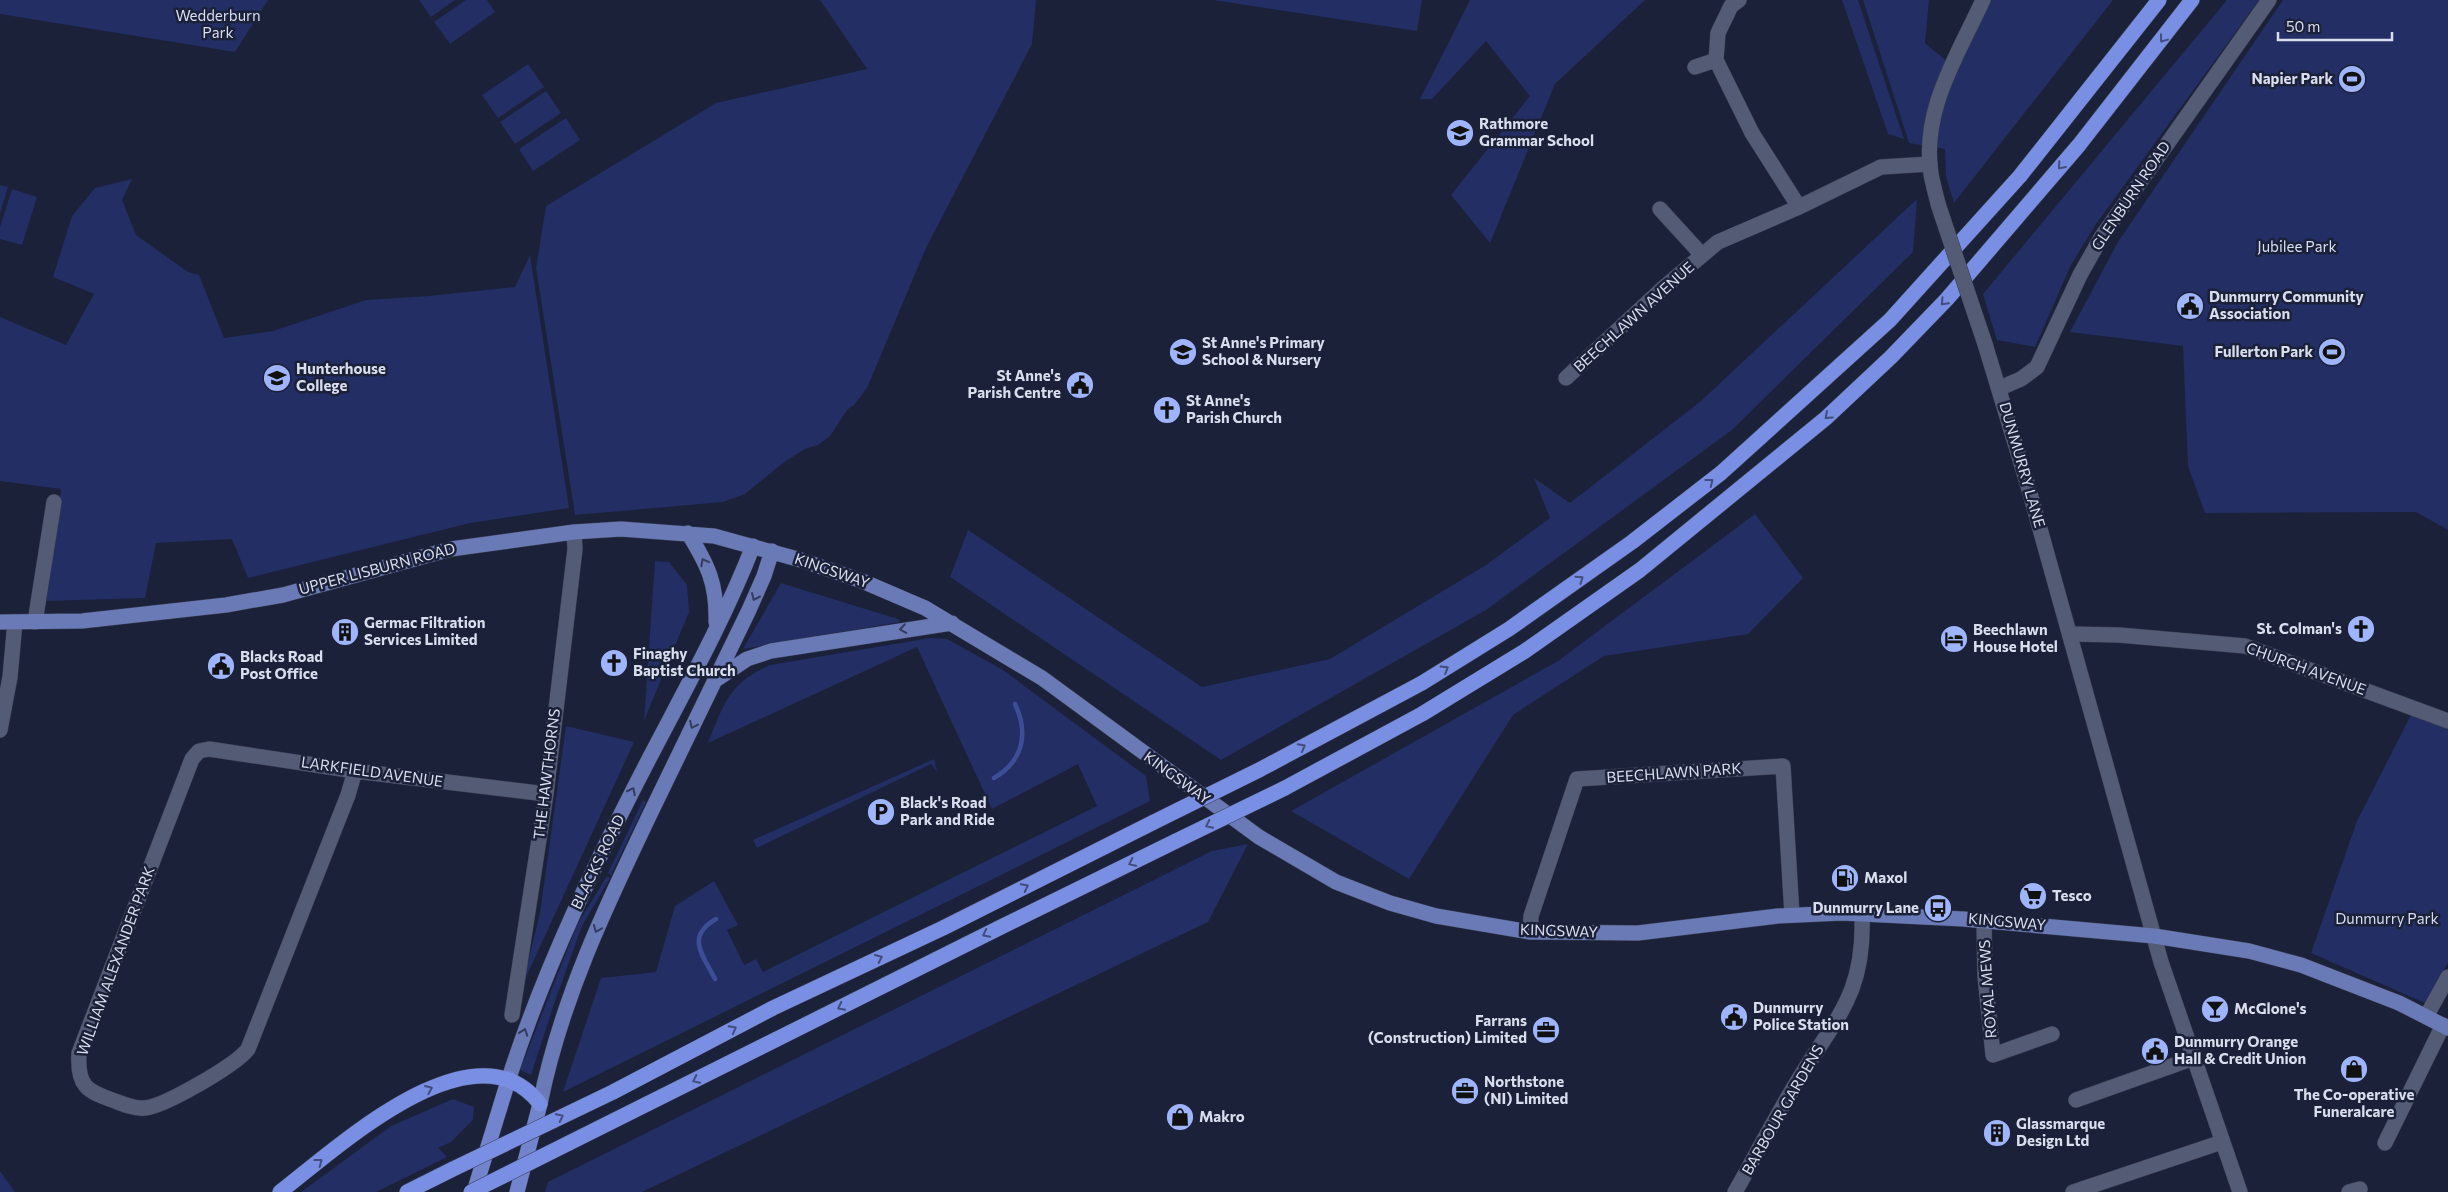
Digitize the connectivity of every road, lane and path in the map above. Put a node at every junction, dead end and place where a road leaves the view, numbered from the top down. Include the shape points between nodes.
1 (1739, 0) edge
2 (1983, 0) edge
3 (2159, 0) edge
4 (2192, 0) edge
5 (2269, 0) edge
6 (1716, 60) junction
7 (1695, 67) dead end
8 (1930, 164) junction
9 (1798, 207) junction
10 (1660, 208) dead end
11 (1702, 255) junction
12 (1566, 378) dead end
13 (2000, 388) junction
14 (54, 502) dead end
15 (574, 532) junction
16 (688, 533) junction
17 (753, 546) junction
18 (772, 551) junction
19 (8, 622) edge
20 (35, 622) junction
21 (952, 623) junction
22 (716, 626) junction
23 (2070, 634) junction
24 (714, 681) junction
25 (2448, 721) edge
26 (0, 730) edge
27 (199, 752) joint
28 (354, 771) junction
29 (546, 794) junction
30 (1792, 915) junction
31 (1862, 915) junction
32 (1984, 921) junction
33 (1530, 932) junction
34 (2154, 936) junction
35 (2448, 977) edge
36 (512, 1015) dead end
37 (2426, 1015) junction
38 (2446, 1026) edge
39 (2052, 1034) dead end
40 (2194, 1058) junction
41 (509, 1078) junction
42 (2076, 1100) dead end
43 (540, 1104) junction
44 (2222, 1142) junction
45 (2385, 1142) dead end
46 (280, 1192) edge
47 (407, 1192) edge
48 (473, 1192) edge
49 (517, 1192) edge
50 (1735, 1192) edge
51 (2073, 1192) edge
52 (2240, 1192) edge

1 - 6 street via 1731,6 1718,34
2 - 8 street, DUNMURRY LANE via 1950,64 1940,93 1930,144
47 -> 3 highway, bridge via 1259,770 1422,683 1509,629 1721,474 1896,313 2020,176
4 -> 48 highway, bridge via 2079,145 1947,299 1892,357 1826,418 1640,570 1525,651 1422,714 1285,788
5 - 13 street, GLENBURN ROAD via 2104,232 2037,367 2021,379
6 - 7 street
6 - 9 street via 1752,132
8 - 9 street, BEECHLAWN AVENUE via 1881,168
8 - 13 street, DUNMURRY LANE, bridge via 1939,207
9 - 11 street, BEECHLAWN AVENUE via 1718,242
10 - 11 street, BEECHLAWN AVENUE
11 - 12 street, BEECHLAWN AVENUE
13 - 23 street, DUNMURRY LANE
14 - 20 street
15 - 16 main road, UPPER LISBURN ROAD via 621,529
15 - 20 main road, UPPER LISBURN ROAD via 451,549 283,594 226,605 115,618
15 - 29 street, THE HAWTHORNS
16 - 17 main road, UPPER LISBURN ROAD
22 -> 16 main road via 712,576
17 - 18 main road, KINGSWAY
17 - 22 main road, BLACKS ROAD
18 - 21 main road, KINGSWAY via 912,601
18 -> 24 main road, BLACKS ROAD via 758,591
19 - 20 main road, UPPER LISBURN ROAD
19 - 26 street via 10,677
21 -> 24 main road via 771,651 747,659
21 - 33 main road, KINGSWAY via 1042,678 1259,837 1336,882 1436,916
41 -> 22 main road, BLACKS ROAD via 531,1012 573,913
23 - 25 street, CHURCH AVENUE via 2245,646
23 - 34 street, DUNMURRY LANE
24 -> 43 main road, BLACKS ROAD via 595,932 570,993 548,1063
27 - 28 street, LARKFIELD AVENUE via 209,748
27 - 28 street, WILLIAM ALEXANDER PARK via 192,759 79,1053 78,1069 86,1087 94,1094 135,1108 154,1106 166,1100 231,1066 248,1049 348,795
28 - 29 street, LARKFIELD AVENUE
29 - 36 street, THE HAWTHORNS
30 - 31 main road, KINGSWAY
30 - 33 main road, KINGSWAY via 1638,933
30 - 33 street, BEECHLAWN PARK via 1782,766 1576,779 1531,916
31 - 32 main road, KINGSWAY
31 - 50 street, BARBOUR GARDENS via 1859,968 1850,997 1798,1080
32 - 34 main road, KINGSWAY
32 - 39 street, ROYAL MEWS via 1985,976 1993,1055
34 - 37 main road, KINGSWAY via 2249,951 2289,961 2334,976
34 - 40 street, DUNMURRY LANE
35 - 37 street
37 - 38 main road, KINGSWAY
38 - 45 street
40 - 42 street
40 - 44 street, DUNMURRY LANE
41 - 43 highway via 528,1090
46 -> 41 highway via 386,1112 429,1088 468,1077
41 - 48 highway, BLACKS ROAD
43 - 49 highway, BLACKS ROAD
44 - 51 street
44 - 52 street, DUNMURRY LANE

